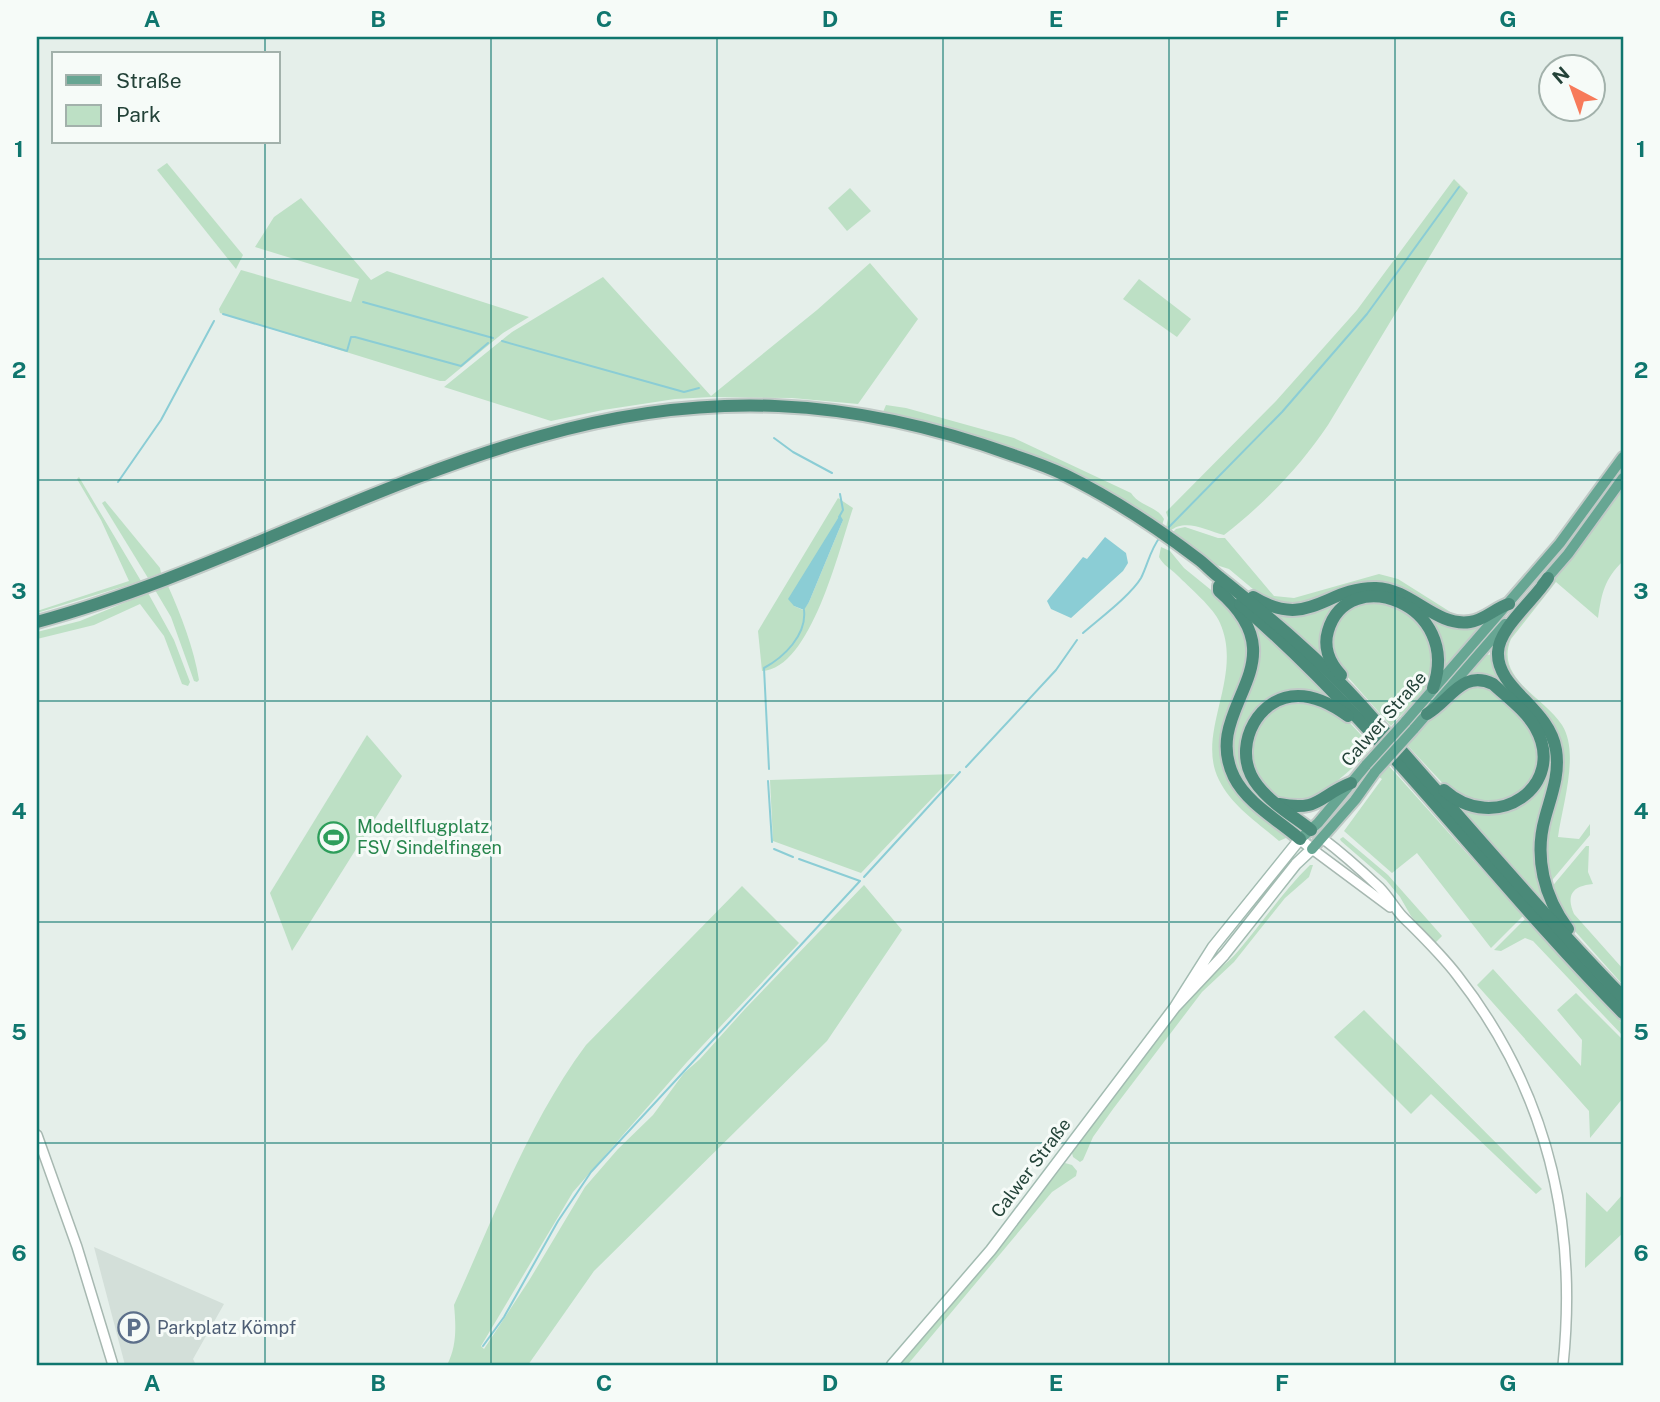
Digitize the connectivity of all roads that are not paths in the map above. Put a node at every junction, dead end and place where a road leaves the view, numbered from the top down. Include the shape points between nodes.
1 (1623, 457) edge
2 (1623, 478) edge
3 (1174, 546) junction
4 (1206, 565) junction
5 (1548, 579) junction
6 (1219, 586) junction
7 (1509, 604) junction
8 (37, 622) edge
9 (1433, 688) junction
10 (1362, 707) junction
11 (1427, 714) junction
12 (1409, 726) junction
13 (1371, 768) junction
14 (1403, 770) junction
15 (1421, 773) junction
16 (1351, 783) junction
17 (1278, 804) junction
18 (1311, 830) junction
19 (1322, 838) junction
20 (1300, 839) junction
21 (1312, 849) junction
22 (1401, 914) junction
23 (1589, 961) junction
24 (1623, 997) edge
25 (1175, 1007) junction
26 (1623, 1013) edge
27 (37, 1135) edge
28 (113, 1365) edge
29 (892, 1365) edge
30 (1563, 1365) edge

1 - 7 main road, Calwer Straße
2 - 5 main road, Calwer Straße
3 - 4 highway
3 - 6 highway
3 - 8 highway via 1019,458 932,428 820,408 680,409 542,435 466,459 167,579
4 - 7 highway via 1261,602 1288,611 1377,588 1406,595 1457,622 1482,619
4 - 10 highway via 1285,632
5 - 11 main road, Calwer Straße
5 - 23 highway via 1503,634 1497,653 1506,678 1542,717 1553,738 1557,761 1542,833 1543,876 1556,912
6 - 14 highway via 1334,694
6 - 20 highway via 1244,617 1254,649 1251,671 1232,719 1228,761 1246,794
7 - 9 main road, Calwer Straße
9 - 10 highway via 1440,658 1425,622 1398,601 1361,598 1336,615 1325,647 1334,668 1359,695
9 - 12 main road, Calwer Straße
10 - 15 highway
11 - 12 main road, Calwer Straße
11 - 15 highway via 1463,683 1486,681 1529,718 1543,758 1536,780 1523,798 1495,809 1464,804
12 - 13 main road, Calwer Straße, bridge
13 - 16 main road, Calwer Straße
13 - 19 main road, Calwer Straße via 1355,800
14 - 17 highway via 1393,766 1335,707 1312,698 1290,697 1264,710 1246,742 1250,773
14 - 26 highway
15 - 23 highway
16 - 17 highway via 1310,806
16 - 18 main road, Calwer Straße
17 - 18 highway
18 - 19 main road
18 - 20 main road, Calwer Straße
19 - 21 main road, Calwer Straße
19 - 22 street via 1380,888
20 - 21 main road
20 - 25 main road, Calwer Straße via 1213,947
21 - 22 street
21 - 25 main road, Calwer Straße
22 - 30 street via 1436,950 1498,1033 1534,1110 1553,1171 1565,1236
23 - 24 highway
25 - 29 main road, Calwer Straße via 991,1250
27 - 28 street

